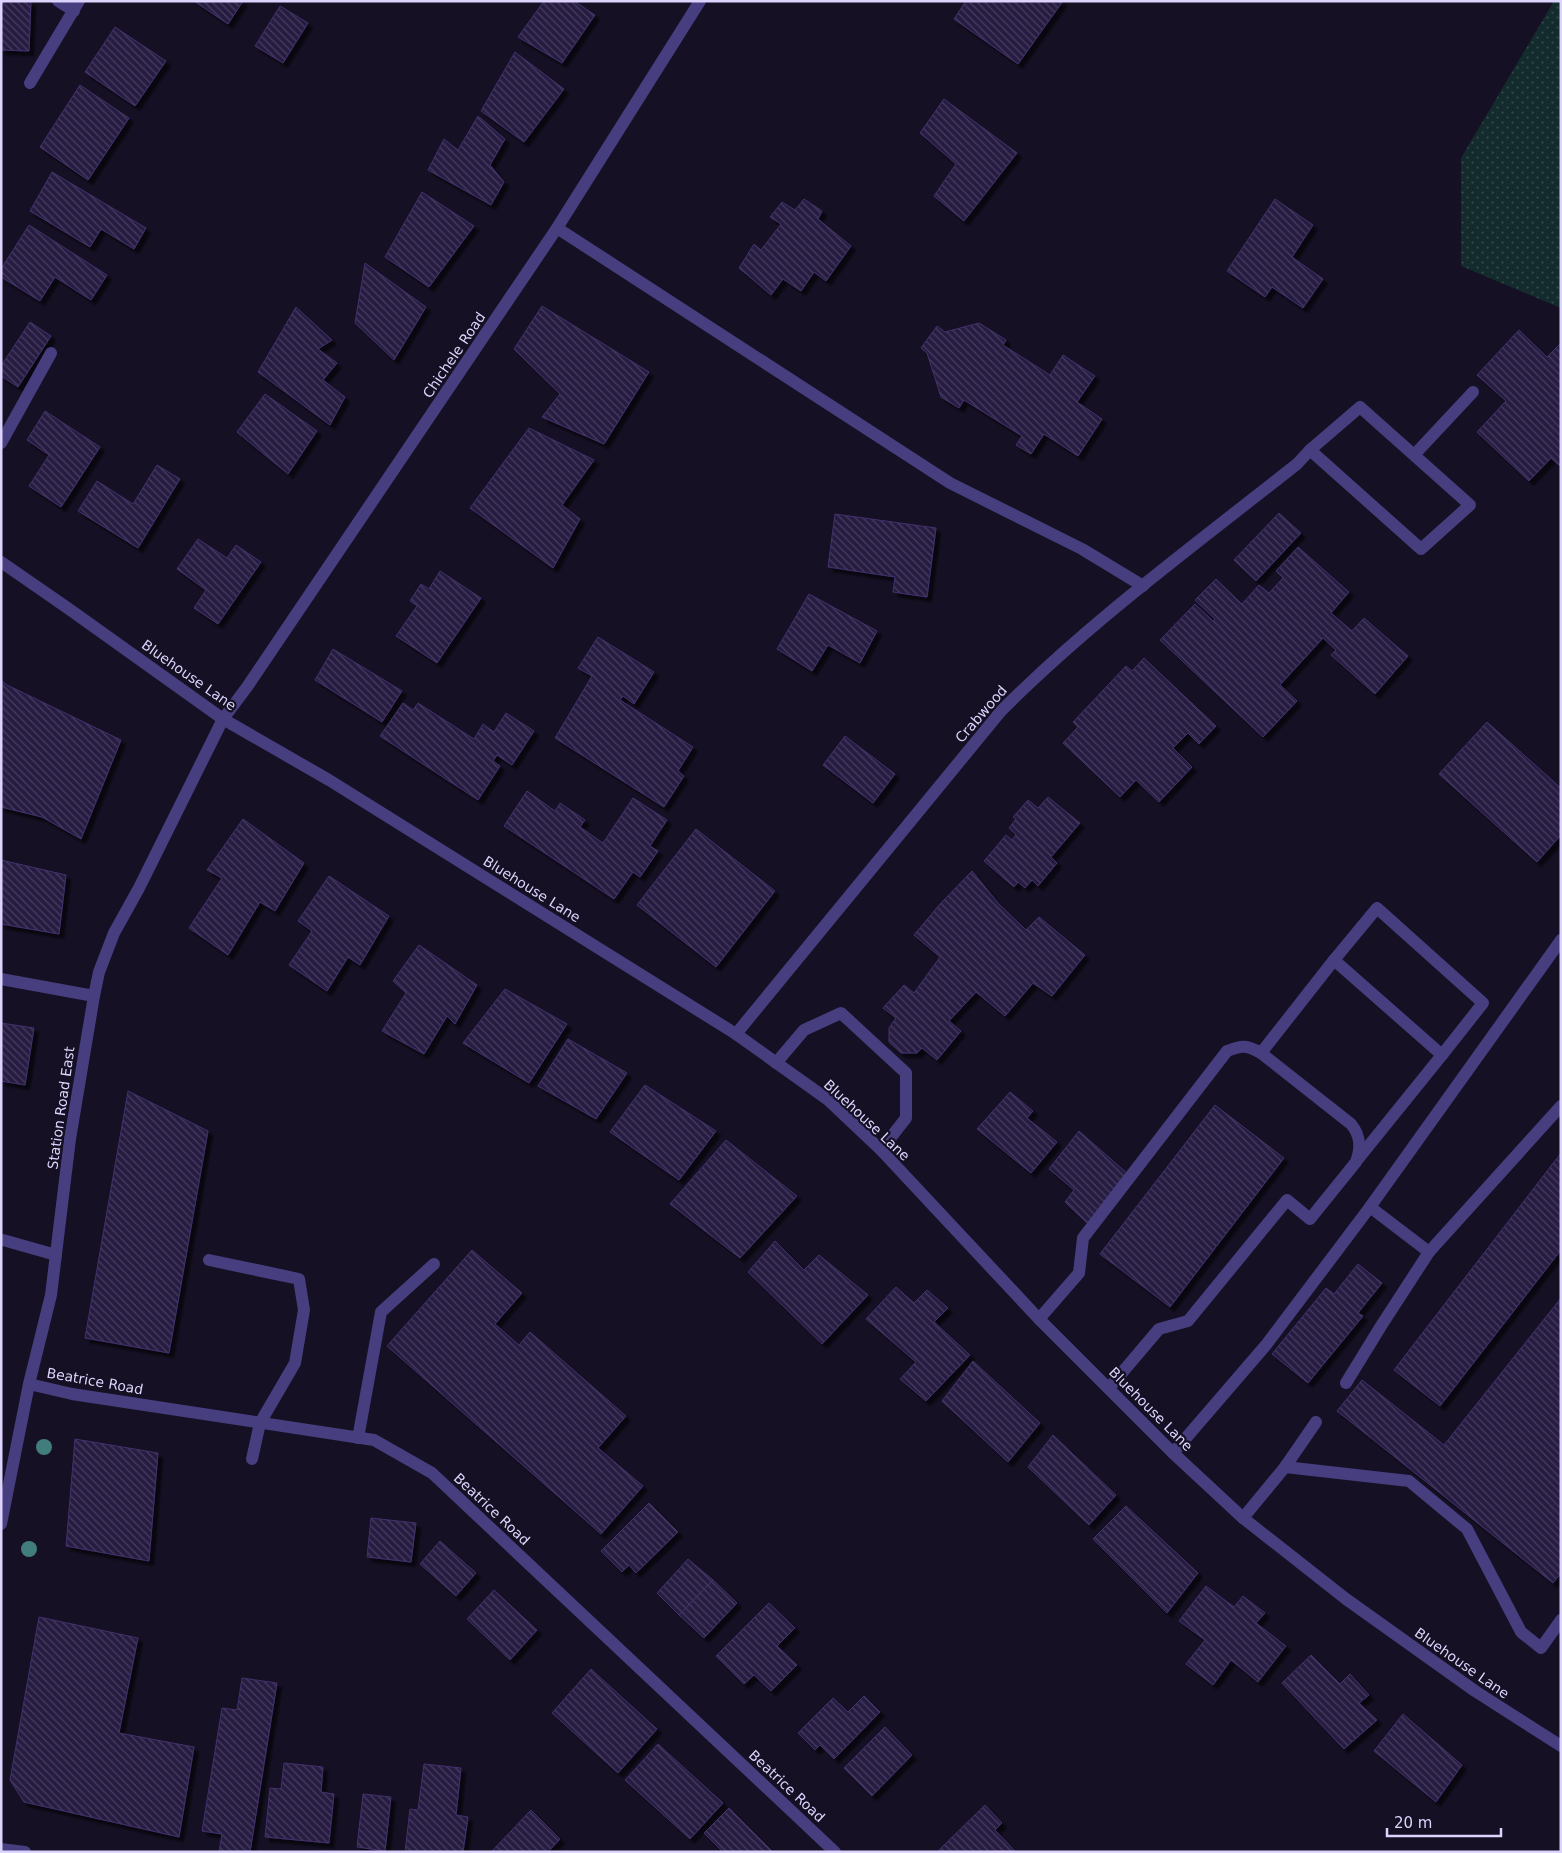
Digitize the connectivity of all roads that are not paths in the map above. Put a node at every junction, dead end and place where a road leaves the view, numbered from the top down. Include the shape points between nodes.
1 (58, 1) edge
2 (700, 1) edge
3 (77, 6) edge
4 (30, 83) dead end
5 (557, 228) junction
6 (51, 354) dead end
7 (1473, 392) dead end
8 (1, 443) edge
9 (1310, 450) junction
10 (1415, 454) junction
11 (1, 562) edge
12 (1142, 586) junction
13 (223, 719) junction
14 (1561, 940) edge
15 (1334, 960) junction
16 (1, 979) edge
17 (94, 996) junction
18 (736, 1034) junction
19 (1260, 1053) junction
20 (1442, 1055) junction
21 (776, 1063) junction
22 (1561, 1106) edge
23 (881, 1150) junction
24 (1356, 1162) junction
25 (1370, 1207) junction
26 (3, 1240) dead end
27 (1429, 1252) junction
28 (56, 1256) junction
29 (209, 1260) dead end
30 (434, 1264) dead end
31 (1039, 1319) junction
32 (30, 1384) junction
33 (1346, 1384) dead end
34 (1109, 1388) junction
35 (1316, 1422) dead end
36 (260, 1423) junction
37 (358, 1438) junction
38 (1173, 1453) junction
39 (252, 1459) dead end
40 (1285, 1467) junction
41 (1243, 1518) junction
42 (1, 1524) edge
43 (1561, 1620) edge
44 (1561, 1746) edge
45 (1, 1849) edge
46 (26, 1852) edge
47 (835, 1852) edge

1 - 3 street
2 - 5 street, Chichele Road
3 - 4 street
5 - 12 street via 950,483 1082,550
5 - 13 street, Chichele Road
6 - 8 street
7 - 10 street
9 - 10 street, Crabwood via 1360,407
9 - 10 street via 1421,549 1470,505
9 - 12 street, Crabwood via 1297,464
11 - 13 street, Bluehouse Lane
12 - 18 street, Crabwood via 1041,671 1001,711
13 - 17 street, Station Road East via 114,933
13 - 18 street, Bluehouse Lane via 329,780
14 - 25 street
15 - 19 street
15 - 20 street
15 - 20 street via 1377,908 1483,1003
16 - 17 street
17 - 28 street, Station Road East via 70,1139
18 - 21 street, Bluehouse Lane
19 - 24 street via 1351,1124 1358,1133 1360,1152
19 - 31 street via 1249,1047 1227,1050 1083,1238 1079,1273
20 - 24 street
21 - 23 street, Bluehouse Lane via 827,1100
21 - 23 street via 804,1030 841,1013 906,1072 906,1118
22 - 27 street
23 - 31 street, Bluehouse Lane
24 - 34 street via 1310,1219 1287,1200 1188,1321 1159,1329
25 - 27 street
25 - 38 street via 1266,1344
26 - 28 street
27 - 33 street
28 - 32 street, Station Road East via 51,1295
29 - 36 street via 299,1279 304,1310 295,1363
30 - 37 street via 382,1312
31 - 34 street, Bluehouse Lane
32 - 36 street, Beatrice Road via 72,1394
32 - 42 street, Station Road East
34 - 38 street, Bluehouse Lane
35 - 40 street
36 - 37 street, Beatrice Road
36 - 39 street
37 - 47 street, Beatrice Road via 374,1440 432,1473
38 - 41 street, Bluehouse Lane
40 - 41 street
40 - 43 street via 1409,1481 1467,1529 1520,1632 1540,1648
41 - 44 street, Bluehouse Lane via 1362,1611 1475,1691
45 - 46 street

